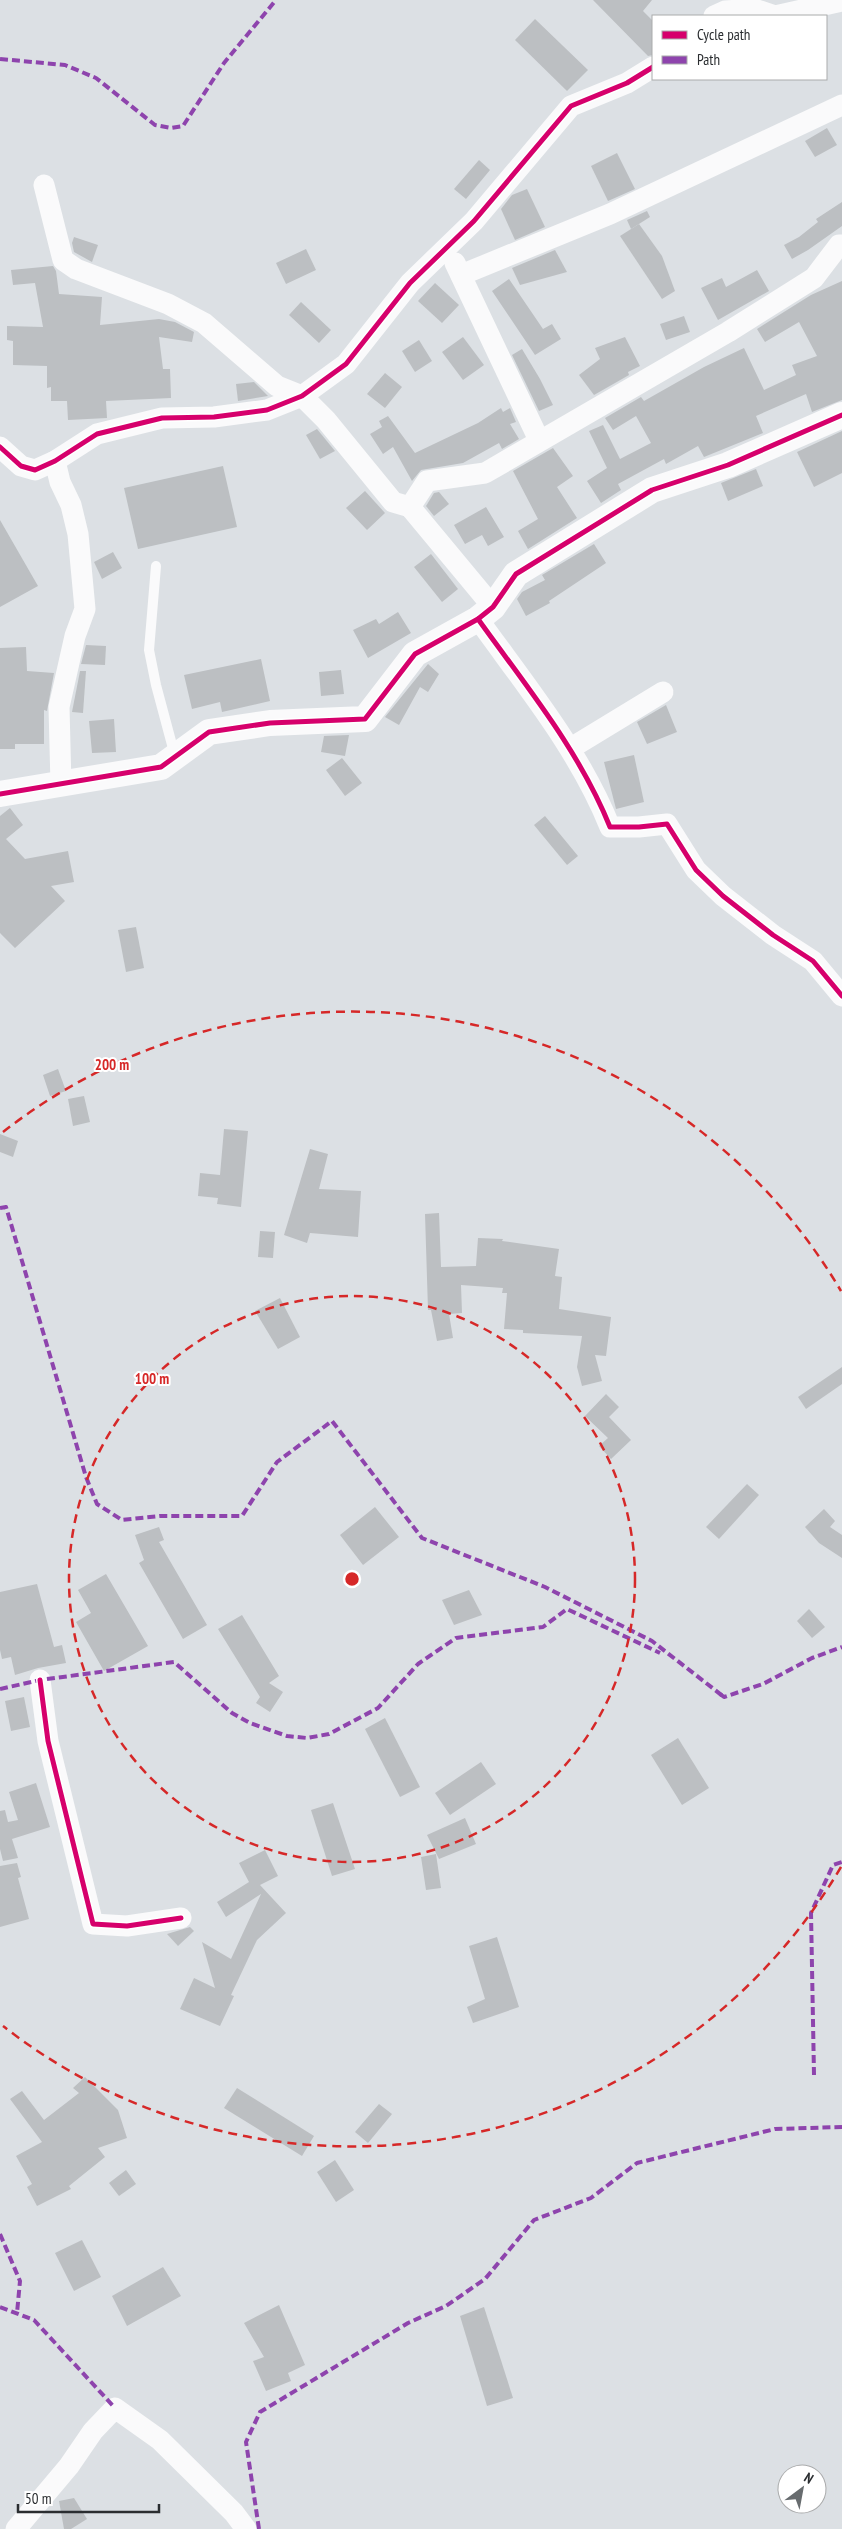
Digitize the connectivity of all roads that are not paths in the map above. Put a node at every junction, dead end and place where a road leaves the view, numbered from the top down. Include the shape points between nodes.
1 (842, 1) edge
2 (716, 15) edge
3 (772, 15) edge
4 (779, 15) edge
5 (652, 68) edge
6 (842, 105) edge
7 (44, 184) dead end
8 (842, 245) edge
9 (448, 247) junction
10 (461, 275) junction
11 (302, 396) junction
12 (842, 415) edge
13 (539, 440) junction
14 (0, 447) edge
15 (55, 461) junction
16 (410, 507) junction
17 (156, 566) dead end
18 (486, 613) junction
19 (663, 692) dead end
20 (571, 748) junction
21 (176, 757) junction
22 (61, 785) junction
23 (0, 794) edge
24 (842, 996) edge
25 (40, 1680) dead end
26 (181, 1918) dead end
27 (16, 2529) edge
28 (246, 2529) edge

1 - 4 street
2 - 3 street via 725,11 754,9
5 - 9 street via 626,83 571,106 474,221
6 - 10 street via 610,214
7 - 11 street via 63,260 76,269 168,304 204,323 277,386
8 - 13 street via 814,278 728,332
9 - 10 street
9 - 11 street via 410,283 346,364
10 - 13 street
11 - 15 street via 267,410 214,417 162,418 97,434
11 - 16 street via 326,420 393,502
12 - 18 street via 728,465 652,490 516,574
13 - 16 street via 485,473 428,481
14 - 15 street via 22,466 35,470
15 - 22 street via 78,534 85,608 75,636 59,708
16 - 18 street
17 - 21 lane via 149,650
18 - 20 street
18 - 21 street via 415,654 366,720 235,727 209,732
19 - 20 street
20 - 24 street via 610,827 667,824 696,870 738,907 813,961
21 - 22 street via 161,767
22 - 23 street
25 - 26 street via 48,1741 93,1924 127,1926
27 - 28 street via 115,2408 160,2440

